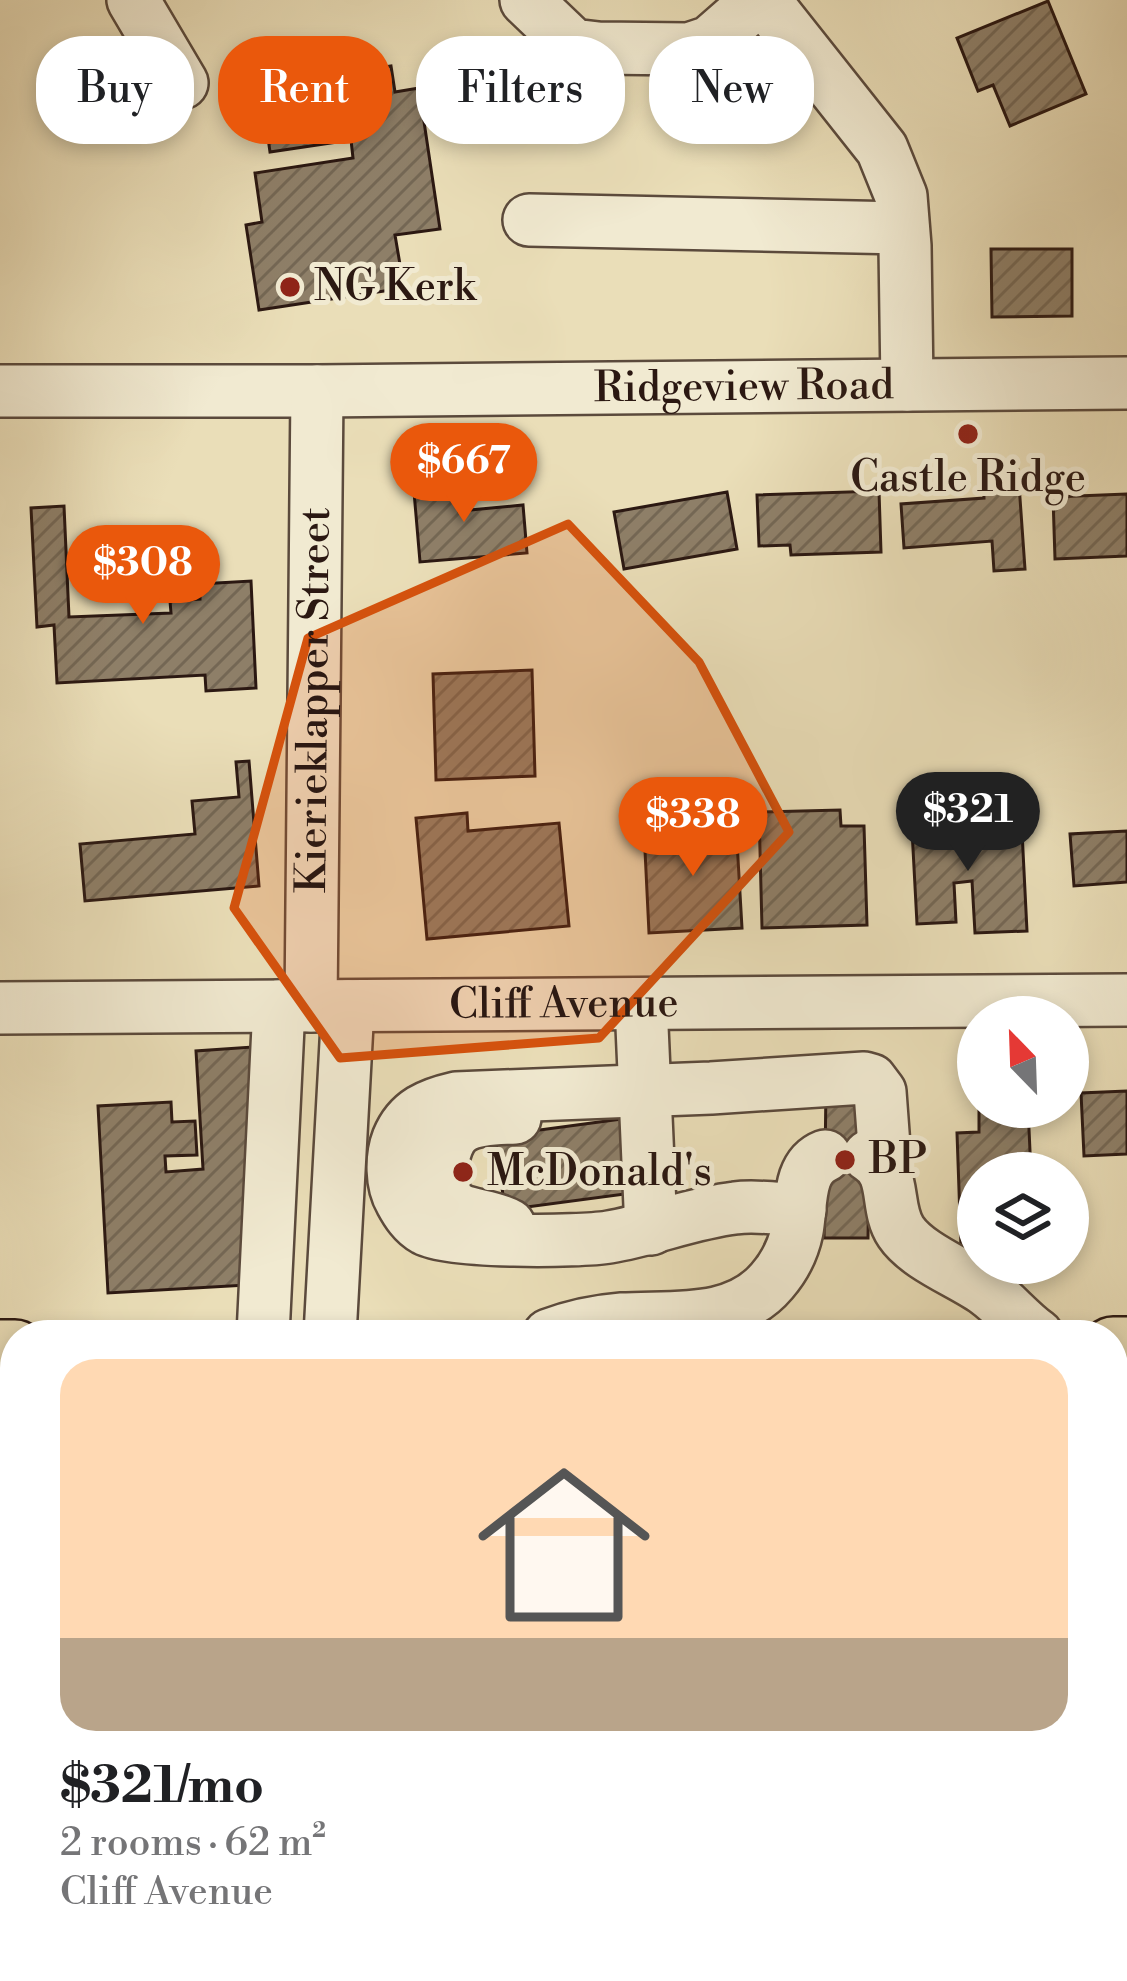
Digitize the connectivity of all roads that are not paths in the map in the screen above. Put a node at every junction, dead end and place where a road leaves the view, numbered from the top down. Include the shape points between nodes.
1 (133, 0) edge
2 (526, 0) edge
3 (761, 0) edge
4 (154, 36) edge
5 (529, 220) dead end
6 (903, 228) junction
7 (1127, 382) edge
8 (907, 385) junction
9 (0, 391) edge
10 (317, 391) junction
11 (1127, 1000) edge
12 (640, 1004) junction
13 (313, 1006) junction
14 (0, 1008) edge
15 (643, 1089) junction
16 (860, 1162) junction
17 (800, 1210) junction
18 (651, 1228) junction
19 (265, 1320) edge
20 (329, 1320) edge
21 (639, 1320) edge
22 (1020, 1320) edge

1 - 4 street
2 - 3 street via 573,68 598,48 701,47
3 - 6 street via 882,149 901,196
5 - 6 street
6 - 8 street
7 - 8 street, Ridgeview Road
8 - 10 street, Ridgeview Road
9 - 10 street, Ridgeview Road
10 - 13 street, Kierieklapper Street
11 - 12 street, Cliff Avenue
12 - 13 street, Cliff Avenue
12 - 15 street
13 - 14 street, Cliff Avenue
13 - 19 street, Kierieklapper Street
13 - 20 street, Kierieklapper Street
15 - 16 street via 871,1080 880,1092
15 - 18 street
15 - 18 street via 568,1116 463,1125 451,1137 443,1184 453,1206 536,1240
16 - 17 street via 810,1165
16 - 22 street via 909,1242
17 - 18 street via 734,1208
17 - 21 street via 788,1259 741,1305

